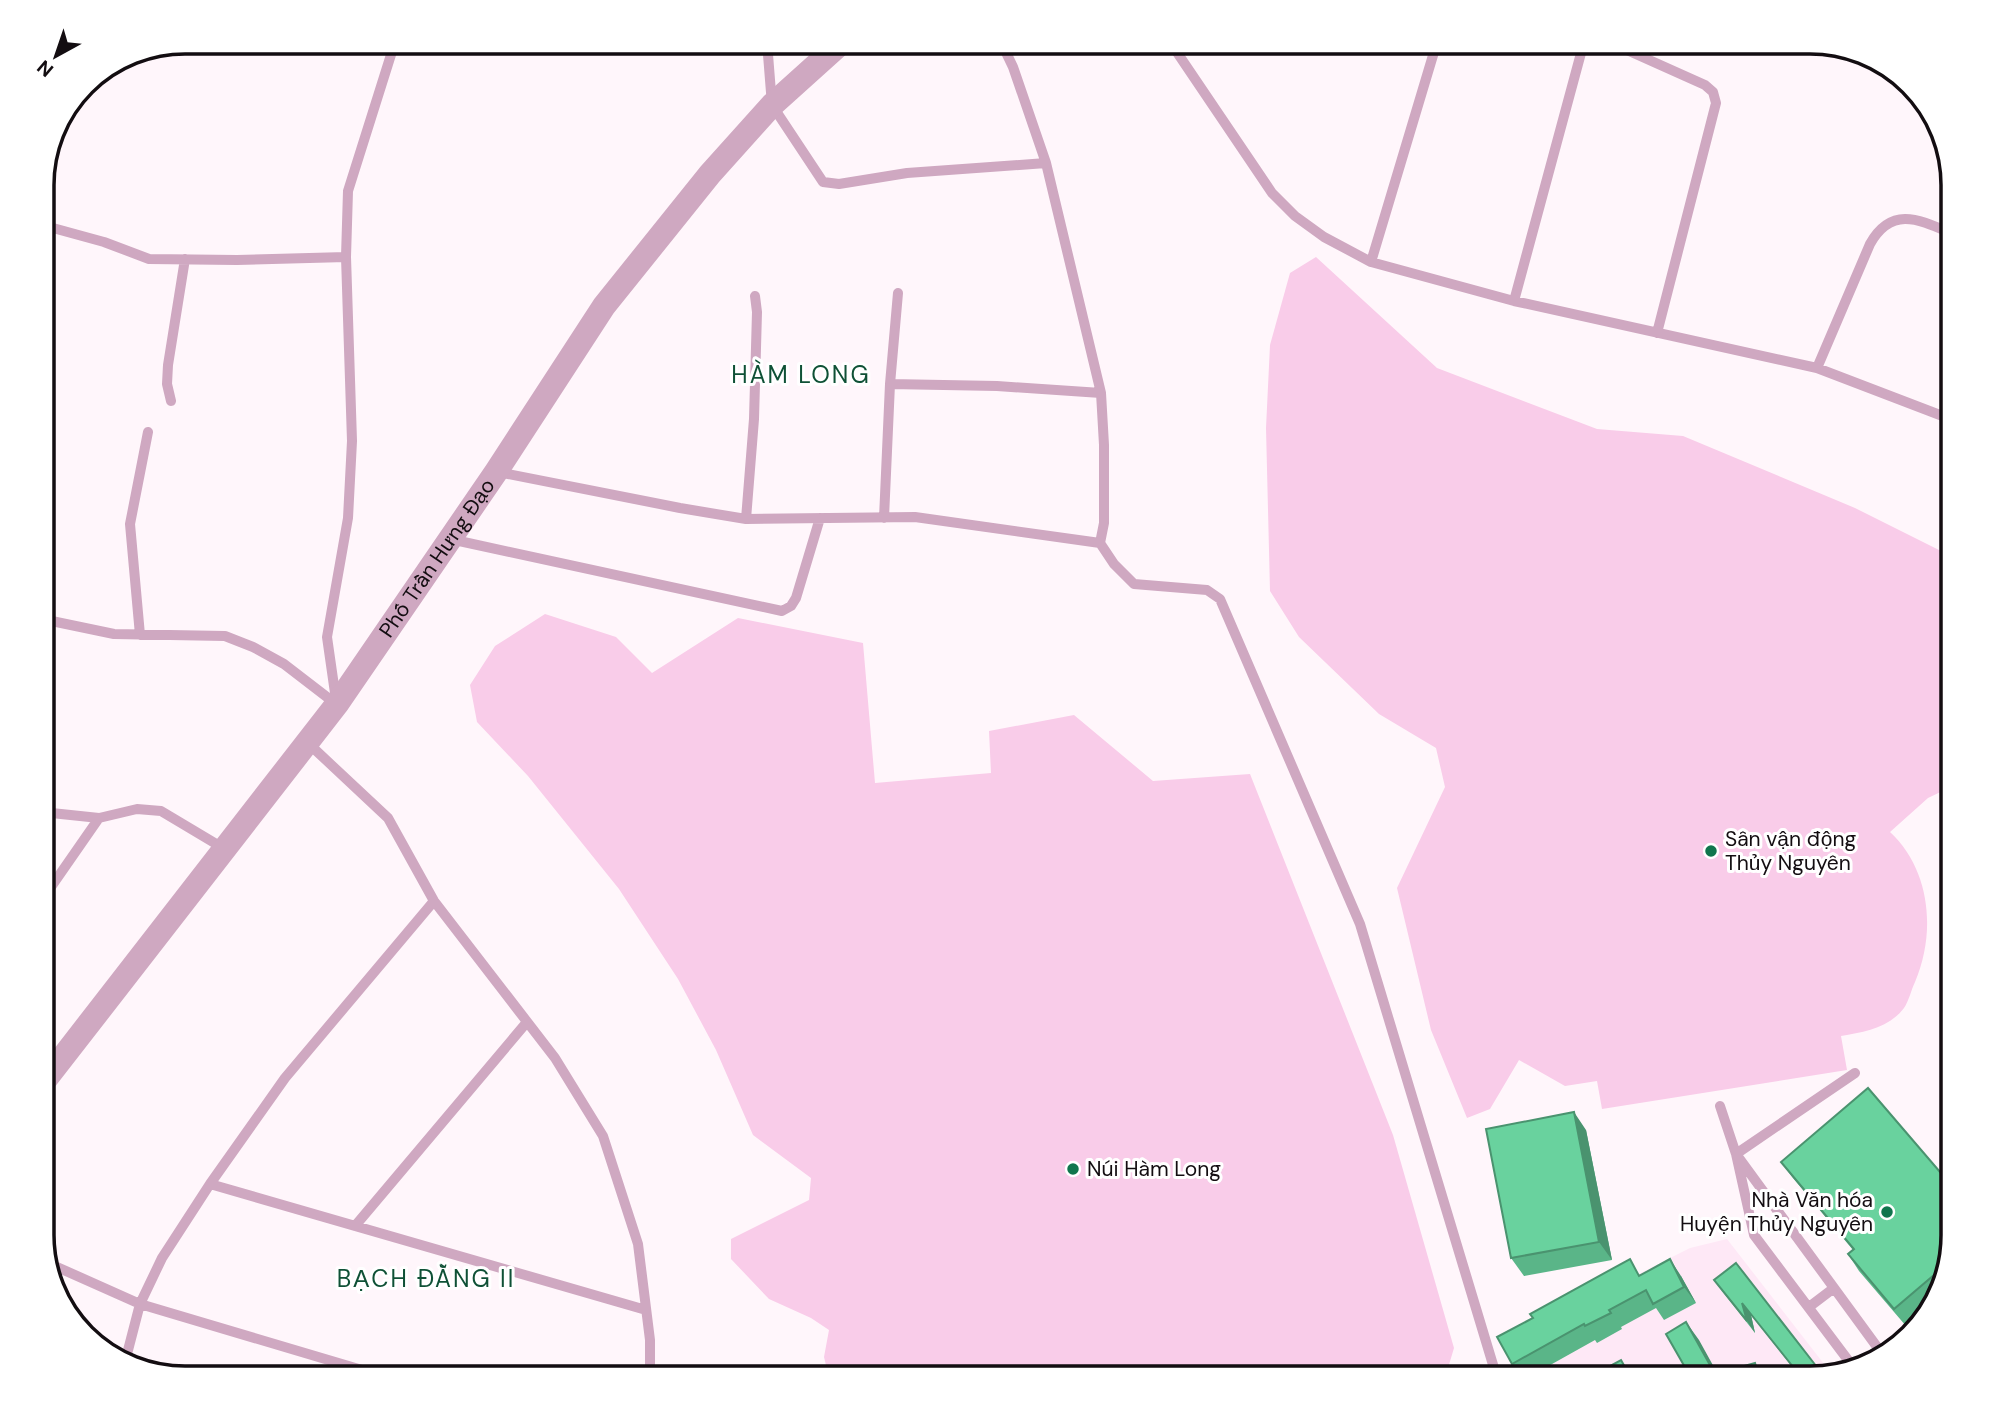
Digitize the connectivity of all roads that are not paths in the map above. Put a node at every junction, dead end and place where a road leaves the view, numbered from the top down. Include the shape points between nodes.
1 (391, 54) edge
2 (768, 54) edge
3 (829, 54) edge
4 (1007, 54) edge
5 (1178, 54) edge
6 (1433, 54) edge
7 (1581, 54) edge
8 (1636, 54) edge
9 (772, 105) junction
10 (1046, 163) junction
11 (55, 229) edge
12 (1941, 230) edge
13 (346, 257) junction
14 (185, 259) junction
15 (1371, 262) junction
16 (898, 293) dead end
17 (755, 296) dead end
18 (1514, 300) junction
19 (1657, 333) junction
20 (1817, 368) junction
21 (890, 384) junction
22 (1101, 393) junction
23 (171, 401) dead end
24 (1941, 415) edge
25 (148, 432) dead end
26 (496, 472) junction
27 (820, 518) junction
28 (884, 518) junction
29 (746, 519) junction
30 (450, 539) junction
31 (1100, 543) junction
32 (55, 622) edge
33 (141, 635) junction
34 (337, 704) junction
35 (308, 743) junction
36 (55, 813) edge
37 (99, 818) junction
38 (225, 850) junction
39 (55, 881) edge
40 (434, 901) junction
41 (527, 1022) junction
42 (55, 1067) edge
43 (1855, 1073) dead end
44 (1720, 1107) dead end
45 (1736, 1154) junction
46 (210, 1184) junction
47 (355, 1226) junction
48 (59, 1268) edge
49 (1834, 1288) junction
50 (140, 1304) junction
51 (1809, 1307) junction
52 (646, 1310) junction
53 (1877, 1347) edge
54 (127, 1352) edge
55 (1849, 1360) edge
56 (349, 1366) edge
57 (650, 1366) edge
58 (1493, 1366) edge

1 - 13 lane via 348,191
2 - 9 lane
3 - 9 street, Phố Trần Hưng Đạo
4 - 10 lane
5 - 15 lane via 1272,193 1324,237
6 - 15 lane
7 - 18 lane
8 - 19 lane via 1705,85 1716,103
9 - 10 lane via 827,183
9 - 26 street, Phố Trần Hưng Đạo via 604,306
10 - 22 lane
11 - 14 lane via 149,259
12 - 20 lane via 1913,219 1882,227 1870,244
13 - 14 lane
13 - 34 lane via 352,441 348,518 327,637
14 - 23 lane via 168,365
15 - 18 lane
16 - 21 lane
17 - 29 lane via 754,419
18 - 19 lane
19 - 20 lane
20 - 24 lane
21 - 22 lane
21 - 28 lane
22 - 31 lane via 1104,523
25 - 33 lane via 130,524
26 - 29 lane
26 - 30 street, Phố Trần Hưng Đạo
27 - 28 lane
27 - 29 lane
27 - 30 lane via 796,598 782,611
28 - 31 lane via 915,517
30 - 34 street, Phố Trần Hưng Đạo
31 - 58 lane via 1134,584 1208,590 1224,607 1360,923
32 - 33 lane
33 - 34 lane via 225,636 284,664
34 - 35 street, Phố Trần Hưng Đạo
35 - 38 street, Phố Trần Hưng Đạo
35 - 40 lane via 388,818
36 - 37 lane
37 - 38 lane via 136,809 160,811
37 - 39 lane
38 - 42 street, Phố Trần Hưng Đạo
40 - 41 lane
40 - 46 lane via 285,1078
41 - 47 lane
41 - 52 lane via 603,1136 638,1244
43 - 45 lane
44 - 45 lane
45 - 49 lane
45 - 51 lane via 1754,1235
46 - 47 lane
46 - 50 lane via 162,1258
47 - 52 lane
48 - 50 lane
49 - 51 lane
49 - 53 lane
50 - 54 lane
50 - 56 lane
51 - 55 lane
52 - 57 lane

